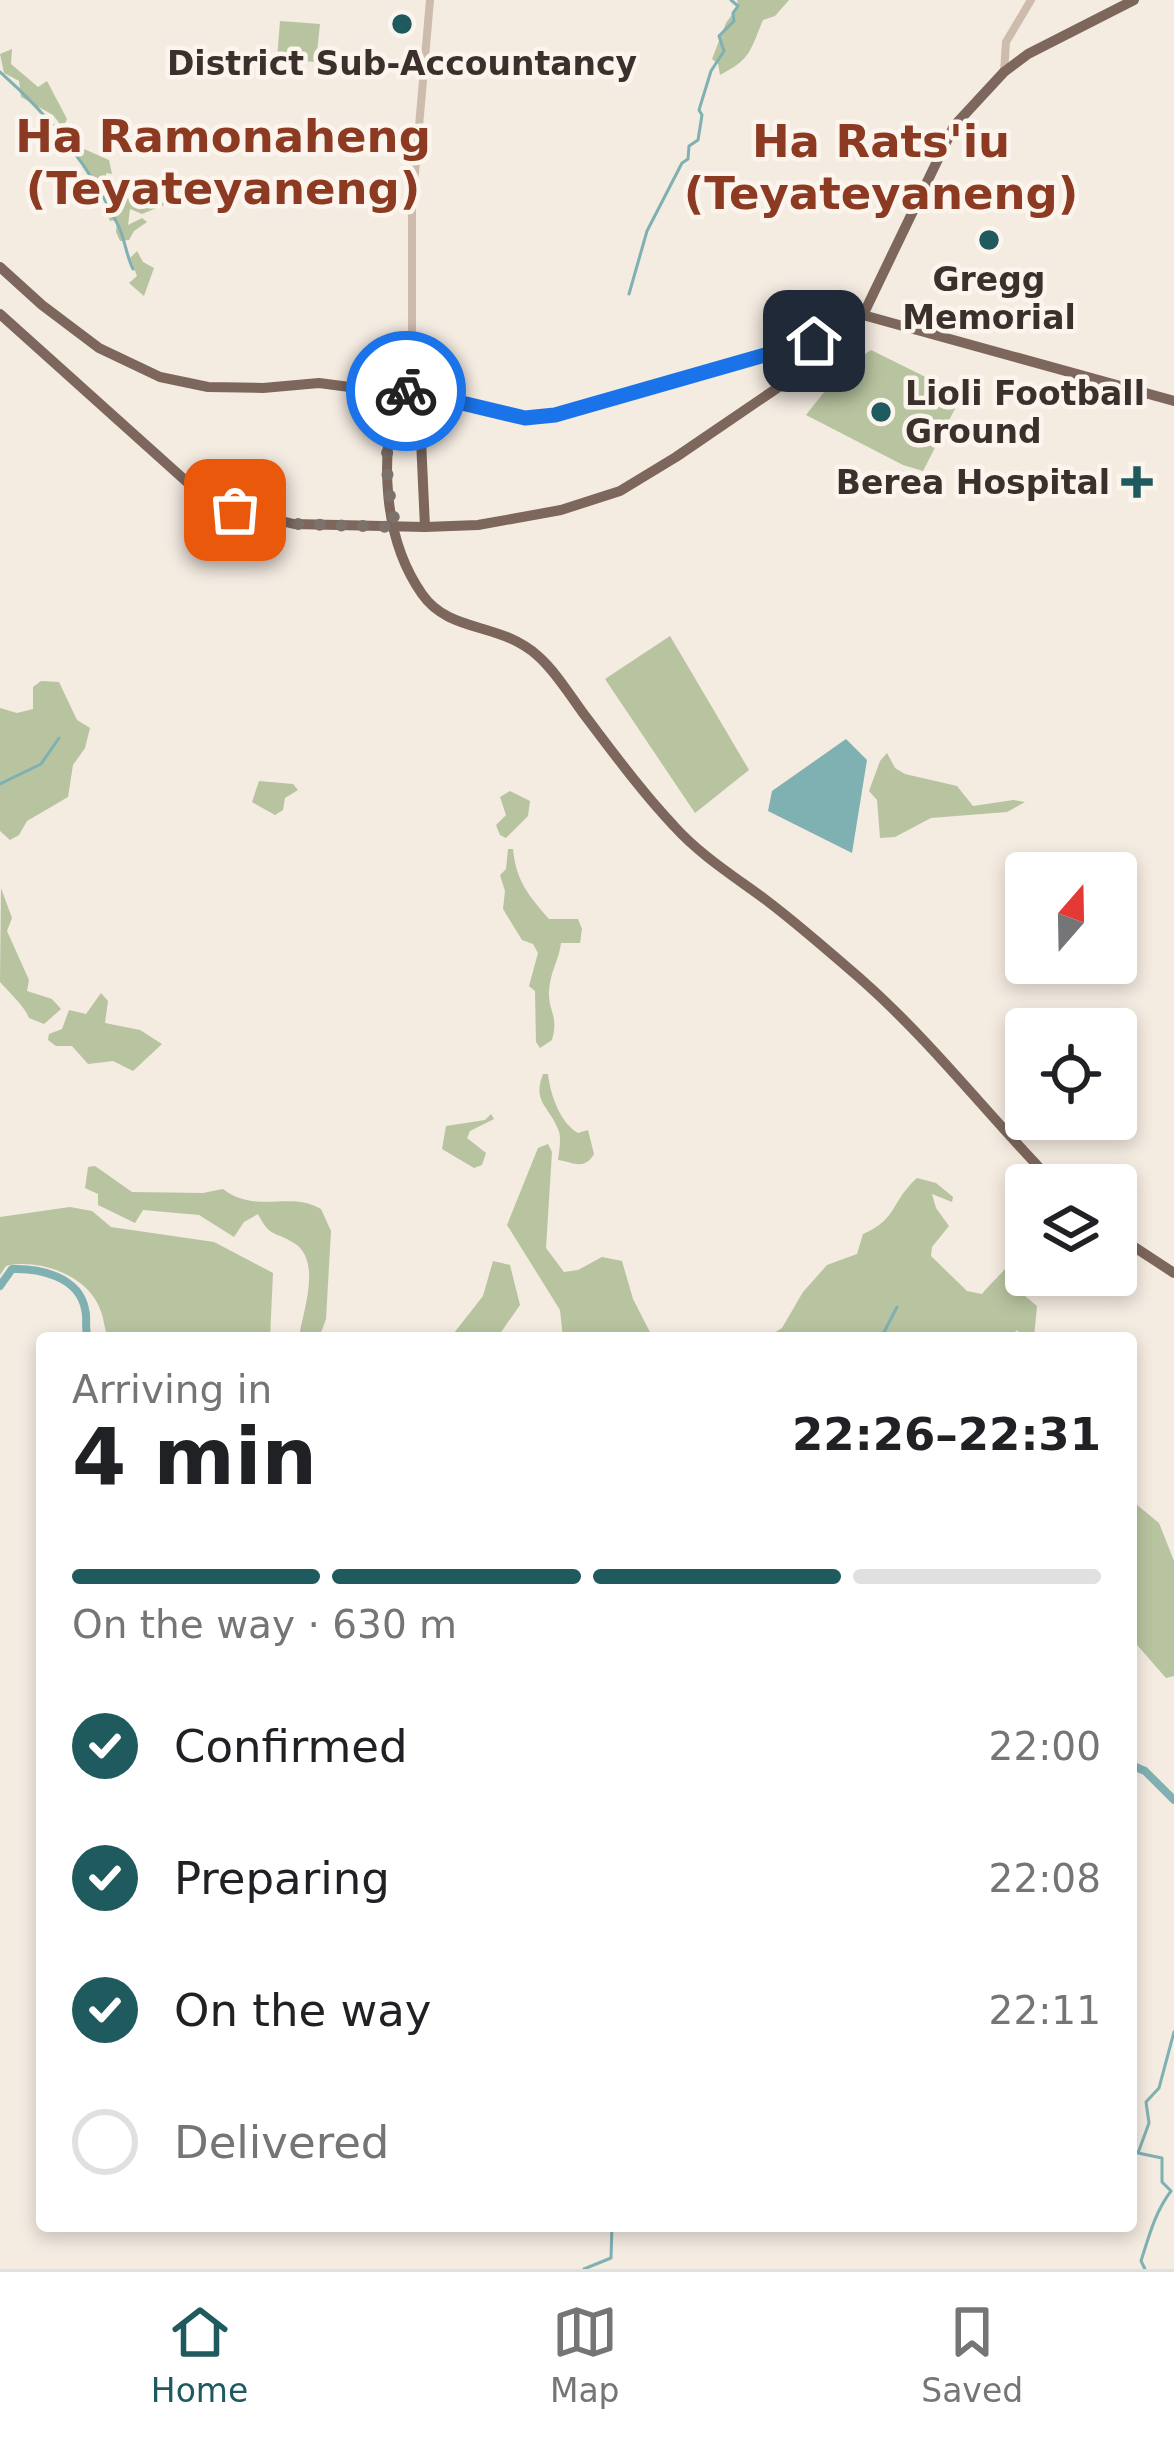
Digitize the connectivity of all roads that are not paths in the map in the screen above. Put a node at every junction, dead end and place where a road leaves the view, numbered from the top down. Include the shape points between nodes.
1 (430, 0) edge
2 (1031, 0) edge
3 (1134, 0) edge
4 (1004, 71) junction
5 (0, 267) edge
6 (0, 314) edge
7 (862, 315) junction
8 (830, 344) junction
9 (412, 393) junction
10 (1174, 400) edge
11 (396, 527) junction
12 (425, 527) junction
13 (1036, 1164) edge
14 (1137, 1249) edge
15 (1174, 1274) edge

1 - 9 street via 412,207
2 - 4 street via 1006,42
3 - 4 main road via 1048,40
4 - 7 main road via 942,146
5 - 9 main road via 98,348 160,377 232,388 302,382
6 - 11 main road via 217,502 278,522
7 - 8 main road
7 - 10 main road
8 - 9 main road via 555,415 525,418
8 - 12 main road via 620,490 522,518
9 - 11 main road via 385,448
9 - 12 main road
11 - 12 main road
11 - 13 main road via 431,606 448,620 506,634 540,658 672,825 910,1024
14 - 15 main road

